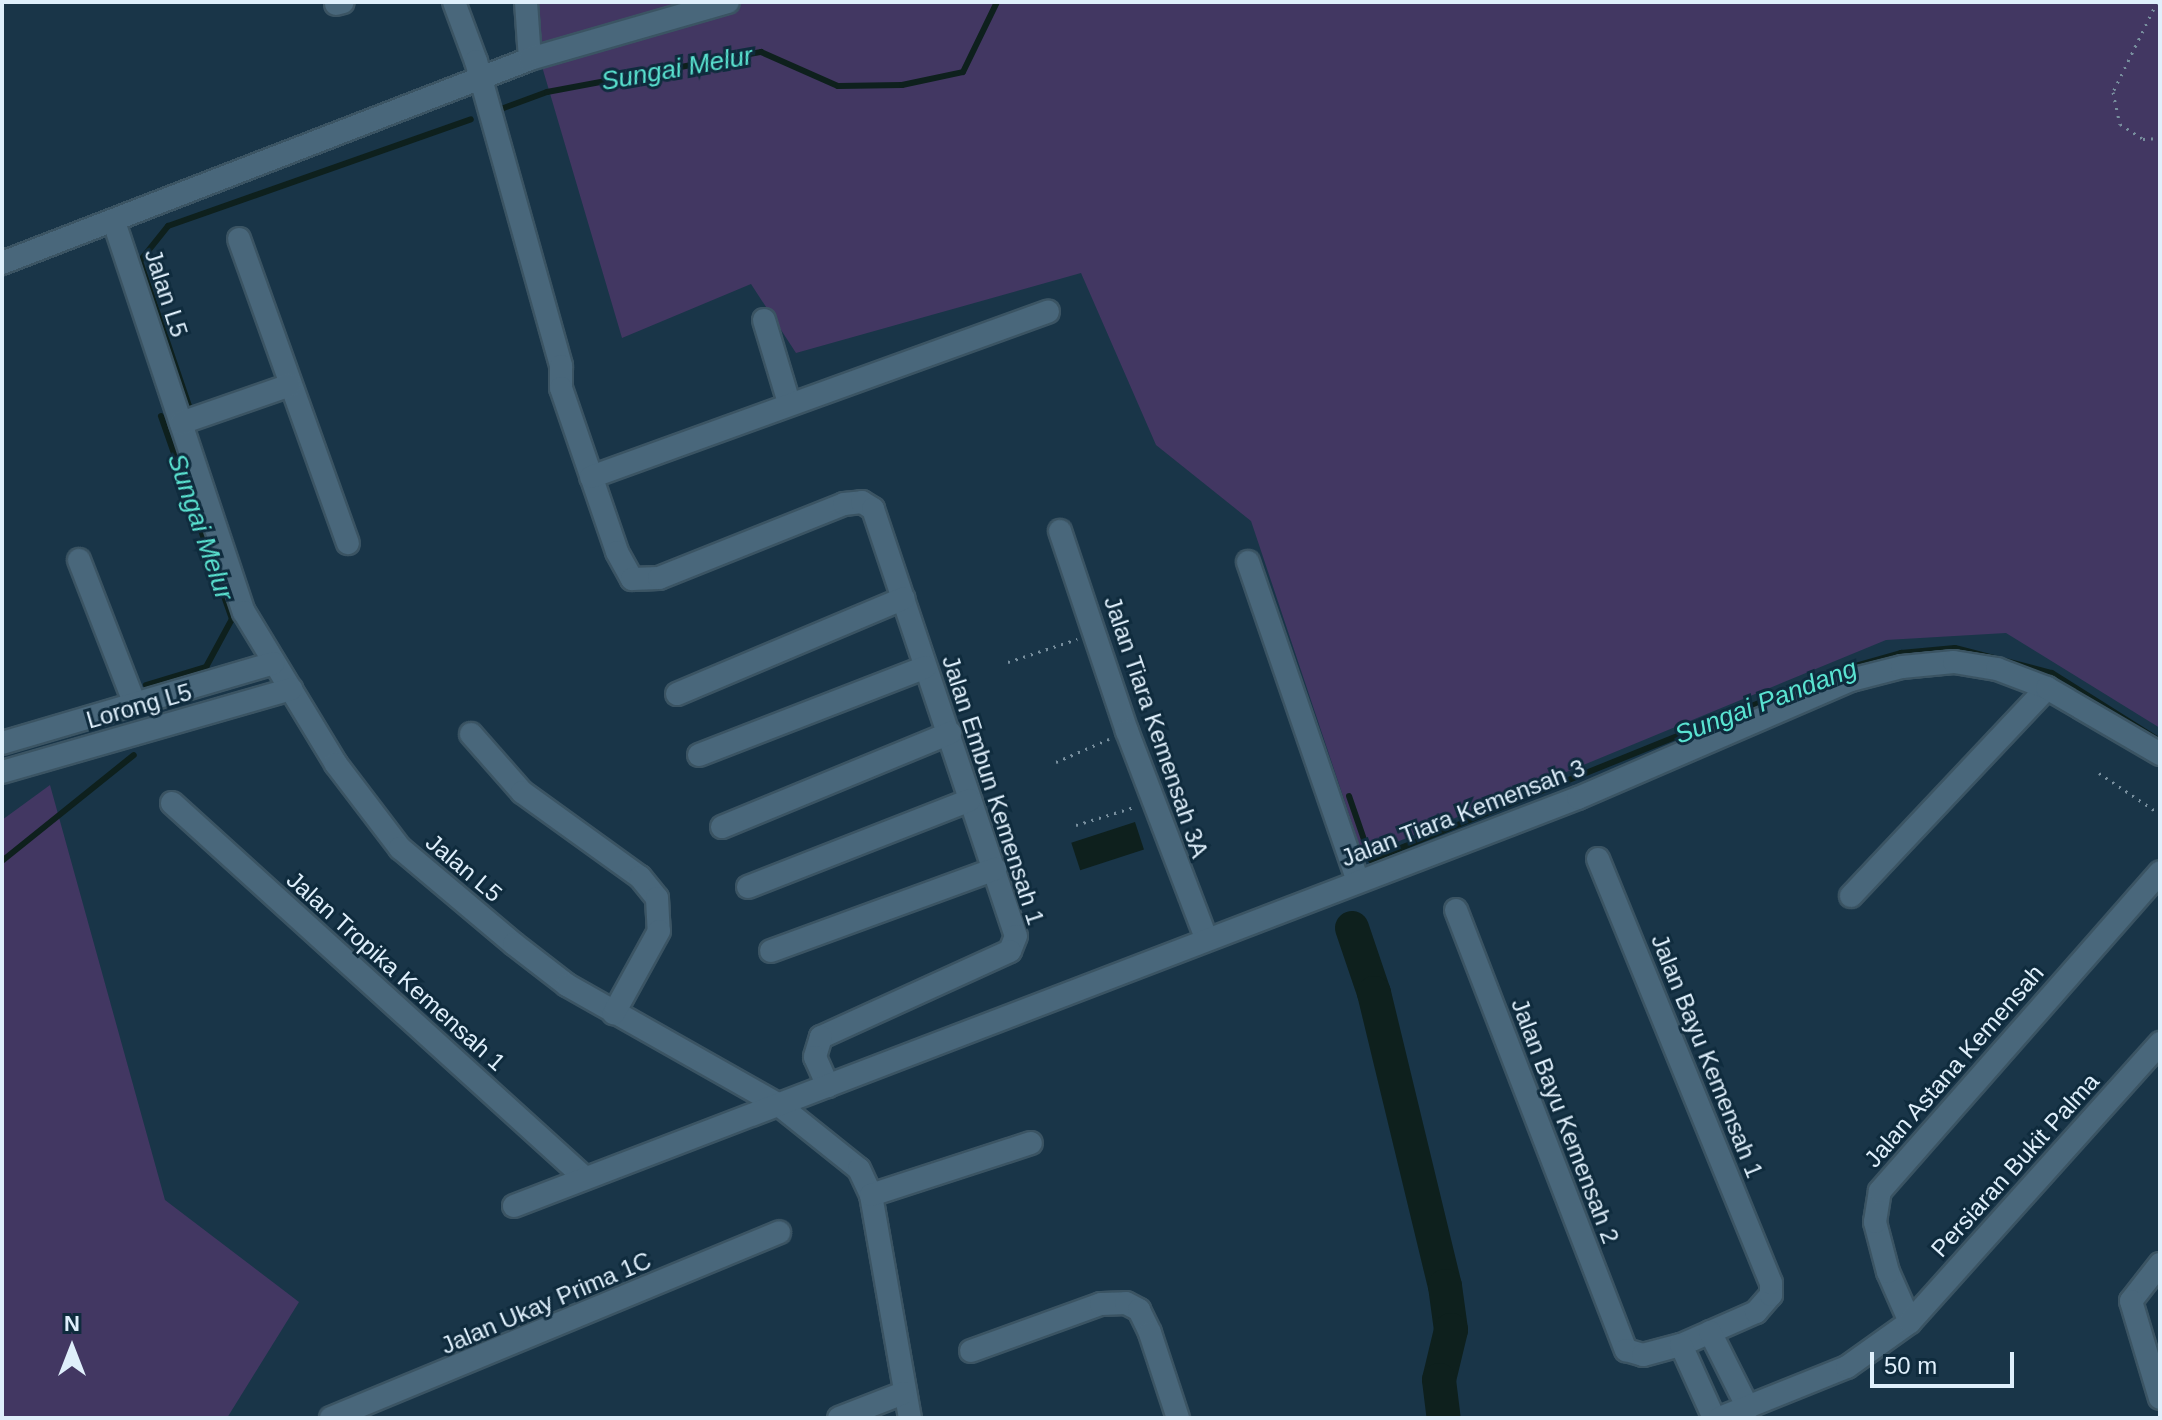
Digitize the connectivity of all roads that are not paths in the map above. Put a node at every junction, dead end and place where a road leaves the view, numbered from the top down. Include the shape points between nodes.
1 (454, 2) edge
2 (526, 2) edge
3 (723, 3) edge
4 (530, 59) junction
5 (472, 83) junction
6 (114, 222) junction
7 (239, 239) dead end
8 (2, 263) edge
9 (1048, 312) dead end
10 (764, 320) dead end
11 (290, 385) junction
12 (789, 403) junction
13 (181, 423) junction
14 (591, 477) junction
15 (1060, 531) dead end
16 (348, 543) dead end
17 (79, 560) dead end
18 (1248, 562) dead end
19 (904, 598) junction
20 (273, 663) junction
21 (926, 667) junction
22 (2047, 688) junction
23 (291, 689) junction
24 (677, 694) dead end
25 (134, 702) junction
26 (950, 733) junction
27 (471, 734) dead end
28 (2, 743) edge
29 (2160, 754) edge
30 (699, 755) dead end
31 (2, 772) edge
32 (970, 800) junction
33 (172, 803) dead end
34 (722, 827) dead end
35 (1598, 859) dead end
36 (995, 869) junction
37 (2160, 872) edge
38 (1358, 882) junction
39 (748, 887) dead end
40 (1851, 896) dead end
41 (1456, 910) dead end
42 (1206, 938) junction
43 (771, 951) dead end
44 (614, 1013) junction
45 (2160, 1043) edge
46 (828, 1086) junction
47 (779, 1105) junction
48 (1031, 1143) dead end
49 (585, 1178) junction
50 (871, 1195) junction
51 (514, 1206) dead end
52 (779, 1232) dead end
53 (2160, 1264) edge
54 (1910, 1322) junction
55 (1710, 1332) junction
56 (1681, 1345) junction
57 (971, 1351) dead end
58 (2156, 1374) edge
59 (903, 1393) junction
60 (2160, 1398) edge
61 (1748, 1408) junction
62 (331, 1418) edge
63 (839, 1418) edge
64 (910, 1418) edge
65 (1178, 1418) edge
66 (1714, 1418) edge
67 (1720, 1418) edge

1 - 5 street
2 - 4 street
3 - 4 street
4 - 5 street
5 - 6 street
5 - 14 street
6 - 8 street
6 - 13 street, Jalan L5
7 - 11 street
9 - 12 street
10 - 12 street
11 - 13 street
11 - 16 street
12 - 14 street
13 - 20 street, Jalan L5 via 244,612
14 - 19 street, Jalan Embun Kemensah 1 via 632,579 643,581 854,502 873,509
15 - 42 street, Jalan Tiara Kemensah 3A via 1127,731
17 - 25 street, Lorong L5
18 - 38 street
19 - 21 street, Jalan Embun Kemensah 1
19 - 24 street
20 - 23 street, Jalan L5
20 - 25 street, Lorong L5
21 - 26 street, Jalan Embun Kemensah 1
21 - 30 street
22 - 29 street, Jalan Tiara Kemensah 3
22 - 38 street, Jalan Tiara Kemensah 3 via 1997,669 1954,662 1902,667 1851,680 1578,798
22 - 40 street
23 - 31 street, Lorong L5
23 - 44 street, Jalan L5 via 336,764 400,848 557,977
25 - 28 street, Lorong L5
26 - 32 street, Jalan Embun Kemensah 1
26 - 34 street
27 - 44 street via 522,792 640,877 657,898 659,931
32 - 36 street, Jalan Embun Kemensah 1
32 - 39 street
33 - 49 street, Jalan Tropika Kemensah 1
35 - 55 street, Jalan Bayu Kemensah 1 via 1768,1272 1771,1295 1765,1304
36 - 43 street
36 - 46 street, Jalan Embun Kemensah 1 via 1016,936 1010,951 821,1037 815,1057
37 - 54 street, Jalan Astana Kemensah via 1880,1191 1875,1222
38 - 42 street, Jalan Tiara Kemensah 3
41 - 56 street, Jalan Bayu Kemensah 2 via 1626,1350 1643,1355
42 - 46 street, Jalan Tiara Kemensah 3
44 - 47 street, Jalan L5
45 - 54 street, Persiaran Bukit Palma
46 - 47 street, Jalan Tiara Kemensah 3
47 - 49 street, Jalan Tiara Kemensah 3
47 - 50 street, Jalan L5 via 859,1169
48 - 50 street
49 - 51 street, Jalan Tiara Kemensah 3
50 - 59 street, Jalan L5
52 - 62 street, Jalan Ukay Prima 1C
53 - 58 street via 2131,1301
54 - 61 street, Persiaran Bukit Palma via 1847,1367
55 - 56 street
55 - 61 street
56 - 66 street
57 - 65 street via 1101,1304 1126,1303 1139,1310 1150,1333
58 - 60 street
59 - 63 street
59 - 64 street, Jalan L5
61 - 67 street, Persiaran Bukit Palma

